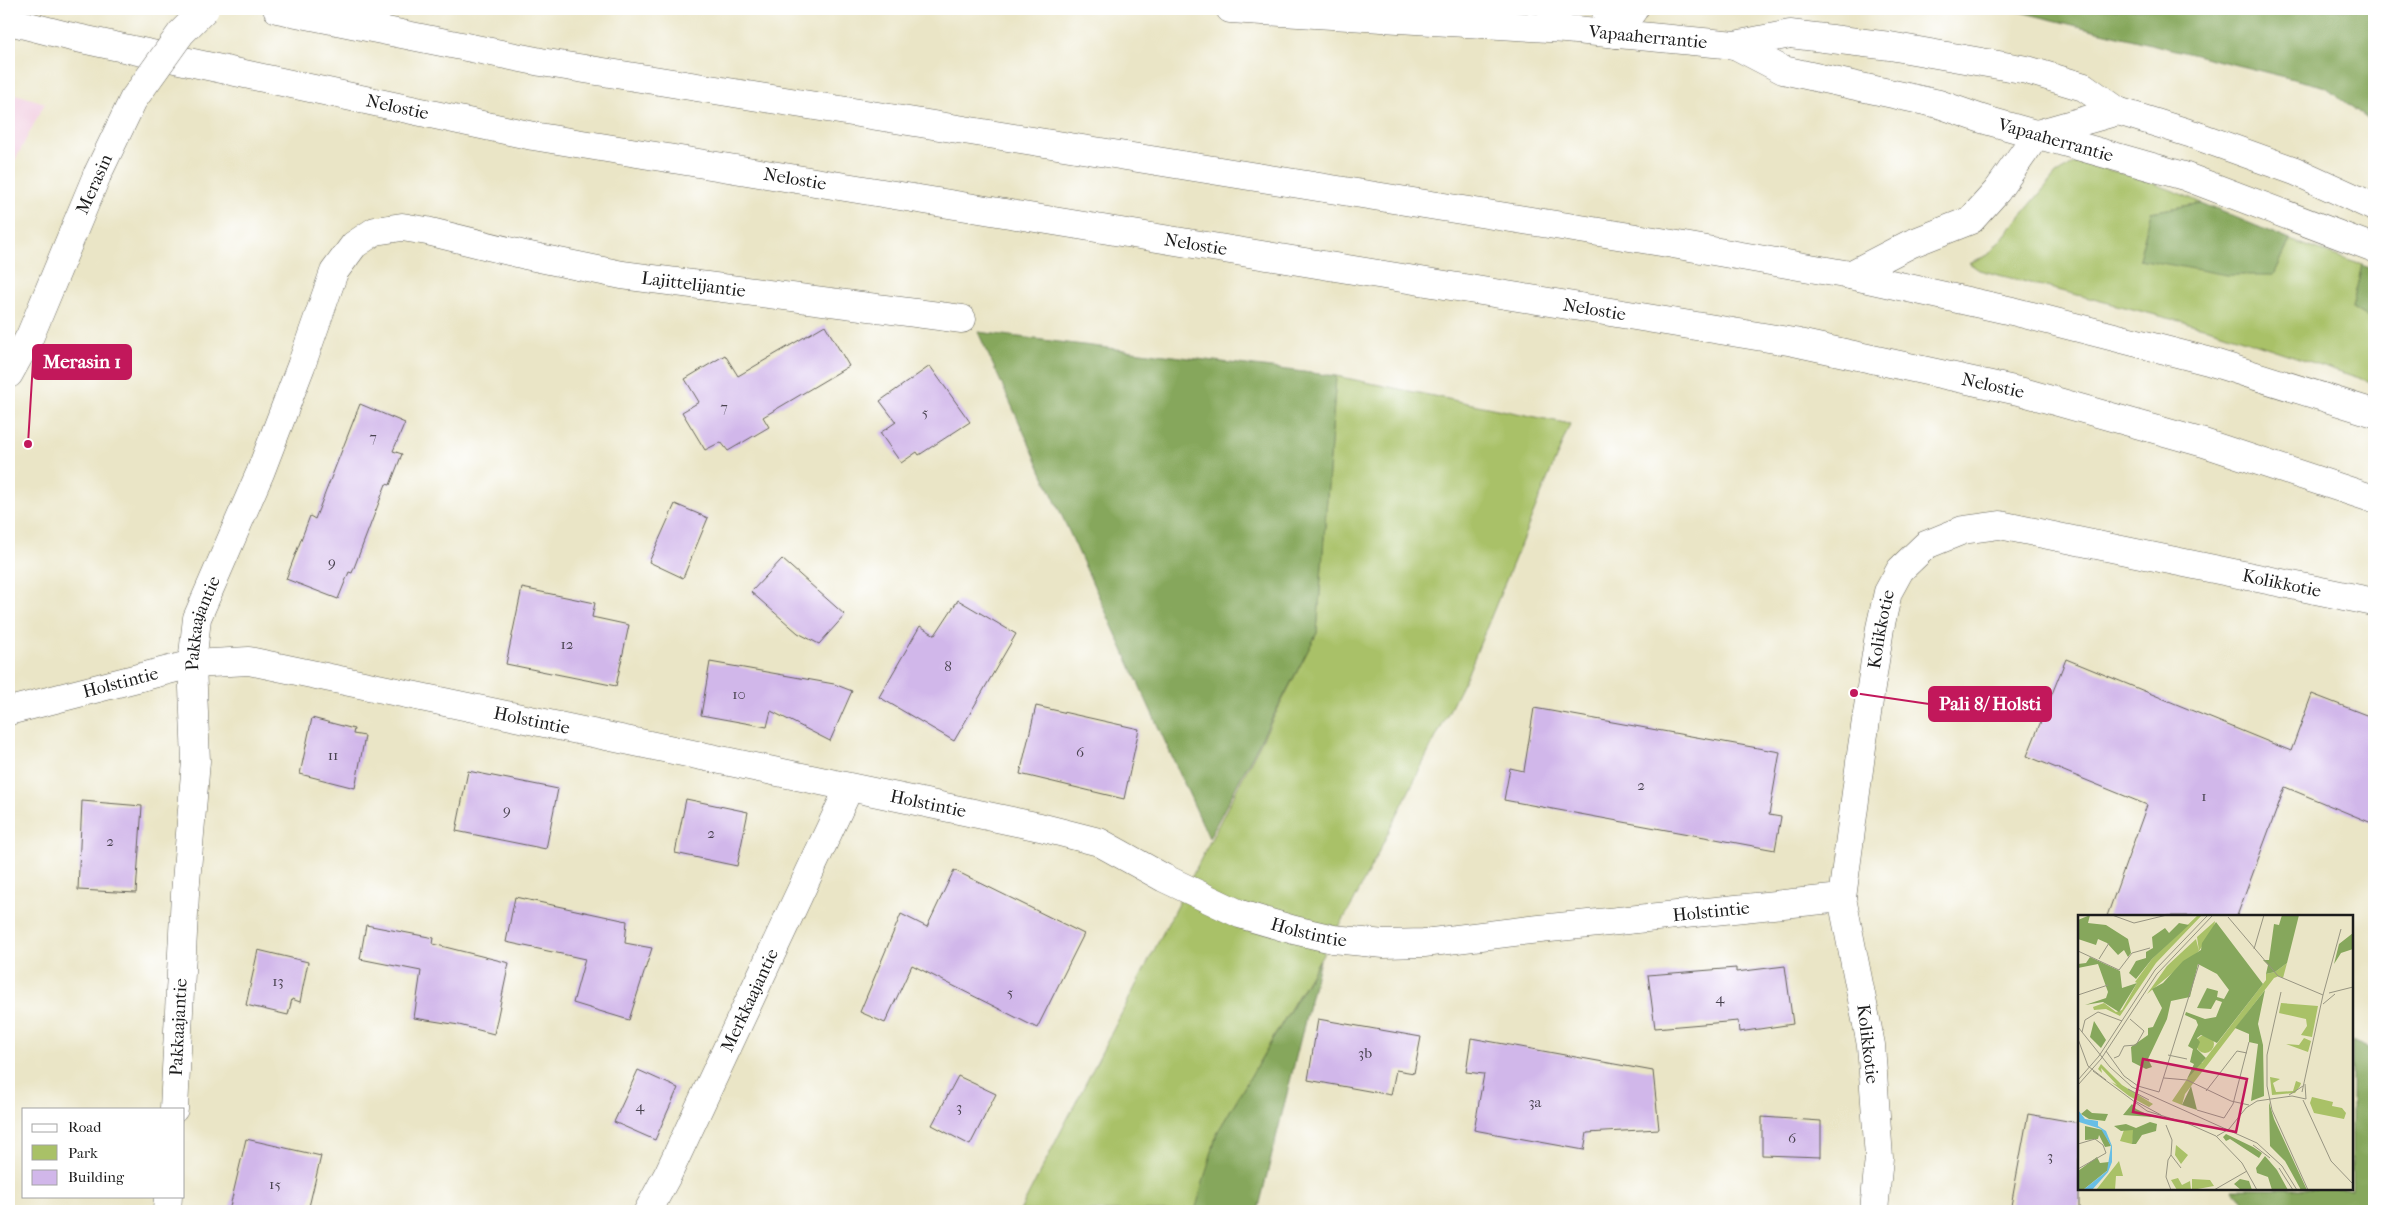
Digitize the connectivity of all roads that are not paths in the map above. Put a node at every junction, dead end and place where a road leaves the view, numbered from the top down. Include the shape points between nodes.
1 (204, 9) edge
2 (277, 9) edge
3 (1230, 9) edge
4 (1605, 9) edge
5 (1634, 9) edge
6 (9, 20) edge
7 (1616, 34) junction
8 (1736, 45) junction
9 (2118, 111) junction
10 (2037, 134) junction
11 (2374, 207) edge
12 (427, 231) joint
13 (2374, 248) edge
14 (1850, 275) junction
15 (962, 319) dead end
16 (9, 374) edge
17 (2374, 413) edge
18 (2374, 499) edge
19 (2374, 602) edge
20 (192, 664) junction
21 (9, 711) edge
22 (849, 788) junction
23 (1842, 898) junction
24 (174, 1108) edge
25 (168, 1198) edge
26 (167, 1211) edge
27 (648, 1211) edge
28 (1874, 1211) edge

1 - 16 main road, Merasin, bridge via 181,33 133,100 97,175 30,336
2 - 14 main road via 541,62
3 - 7 main road, Vapaaherrantie
4 - 7 main road
5 - 7 main road
6 - 18 main road, Nelostie via 68,36 532,136 1794,342 2023,392 2204,442
7 - 8 main road, Vapaaherrantie
8 - 9 main road, Vapaaherrantie via 1790,34 1890,46 2017,68 2084,87
8 - 10 main road, Vapaaherrantie via 1784,70 1939,104
9 - 10 main road
9 - 11 main road, Vapaaherrantie via 2295,171
10 - 13 main road, Vapaaherrantie via 2184,176
10 - 14 main road via 1972,220 1910,244
12 - 15 main road, Lajittelijantie via 622,275
12 - 20 main road, Pakkaajantie via 402,227 375,231 354,245 334,272 260,473 197,618
14 - 17 main road via 2012,311 2208,361
19 - 23 main road, Kolikkotie via 2000,524 1962,530 1926,545 1900,570 1888,592 1862,746
20 - 21 main road, Holstintie
20 - 22 main road, Holstintie via 249,661
20 - 24 main road, Pakkaajantie via 196,761 185,894
22 - 23 main road, Holstintie via 1099,842 1164,878 1240,914 1332,939 1384,944 1424,943
22 - 27 main road, Merkkaajantie
23 - 28 main road, Kolikkotie via 1871,1045 1879,1158
25 - 26 main road

